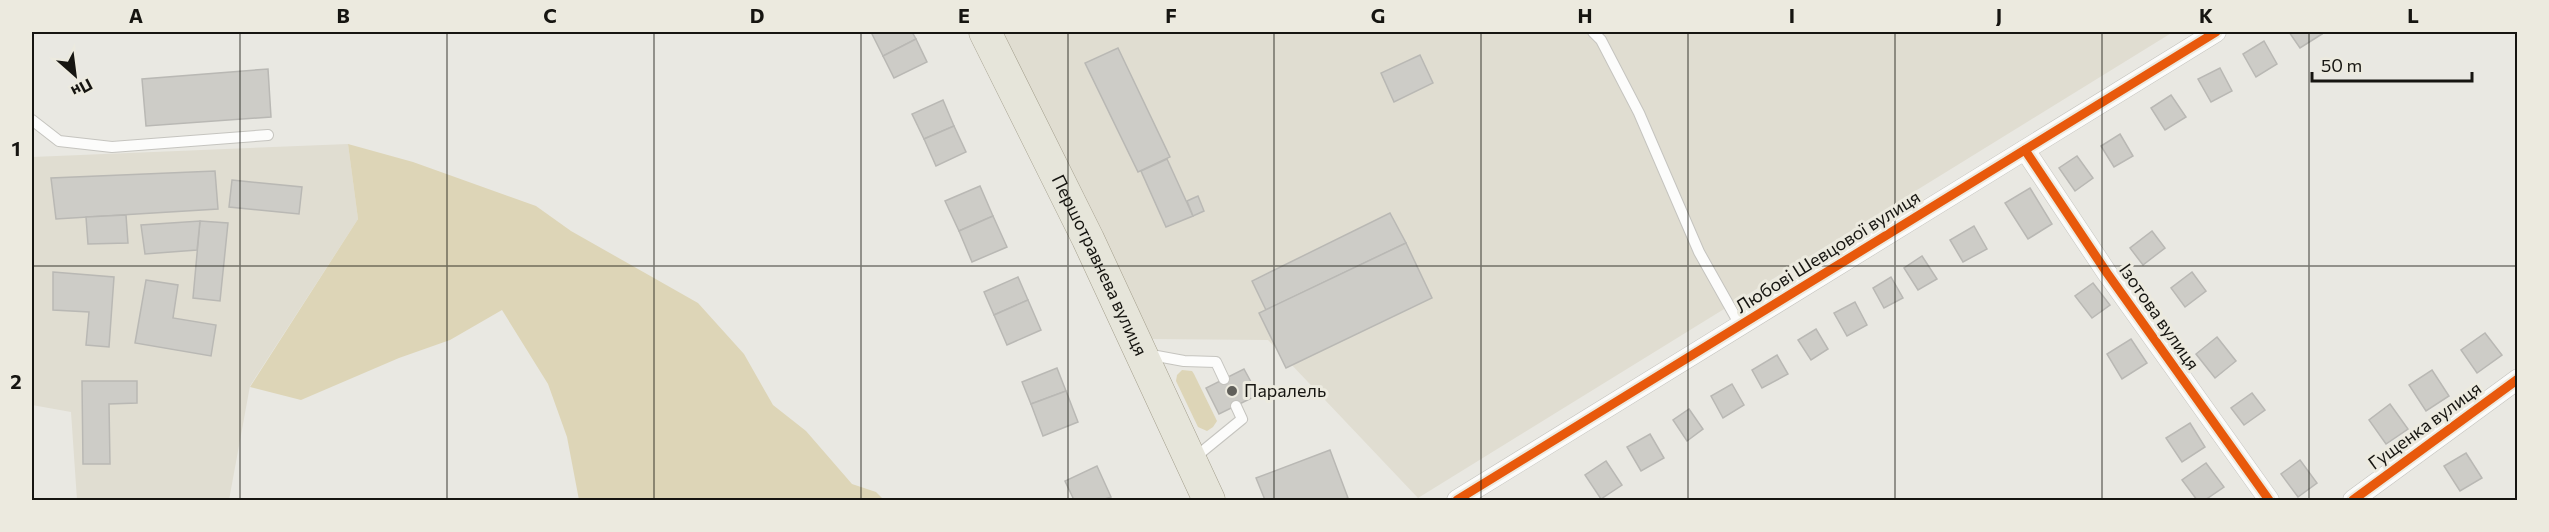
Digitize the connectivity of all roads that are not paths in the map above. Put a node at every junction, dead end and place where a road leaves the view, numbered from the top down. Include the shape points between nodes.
1 (985, 32) edge
2 (1593, 32) edge
3 (2216, 32) edge
4 (32, 120) edge
5 (268, 135) dead end
6 (2025, 150) junction
7 (1740, 325) junction
8 (1141, 353) junction
9 (1224, 379) dead end
10 (2517, 379) edge
11 (1236, 406) dead end
12 (1190, 461) junction
13 (1209, 501) edge
14 (1457, 501) edge
15 (2269, 501) edge
16 (2353, 501) edge

1 - 8 main road, Першотравнева вулиця
2 - 7 lane via 1639,112 1699,252
3 - 6 street, Любові Шевцової вулиця
4 - 5 lane via 59,141 112,147
6 - 7 street, Любові Шевцової вулиця
6 - 15 street, Ізотова вулиця
7 - 14 street, Любові Шевцової вулиця
8 - 9 lane via 1216,362
8 - 12 main road, Першотравнева вулиця
10 - 16 street, Гущенка вулиця
11 - 12 lane via 1242,419
12 - 13 main road, Першотравнева вулиця

